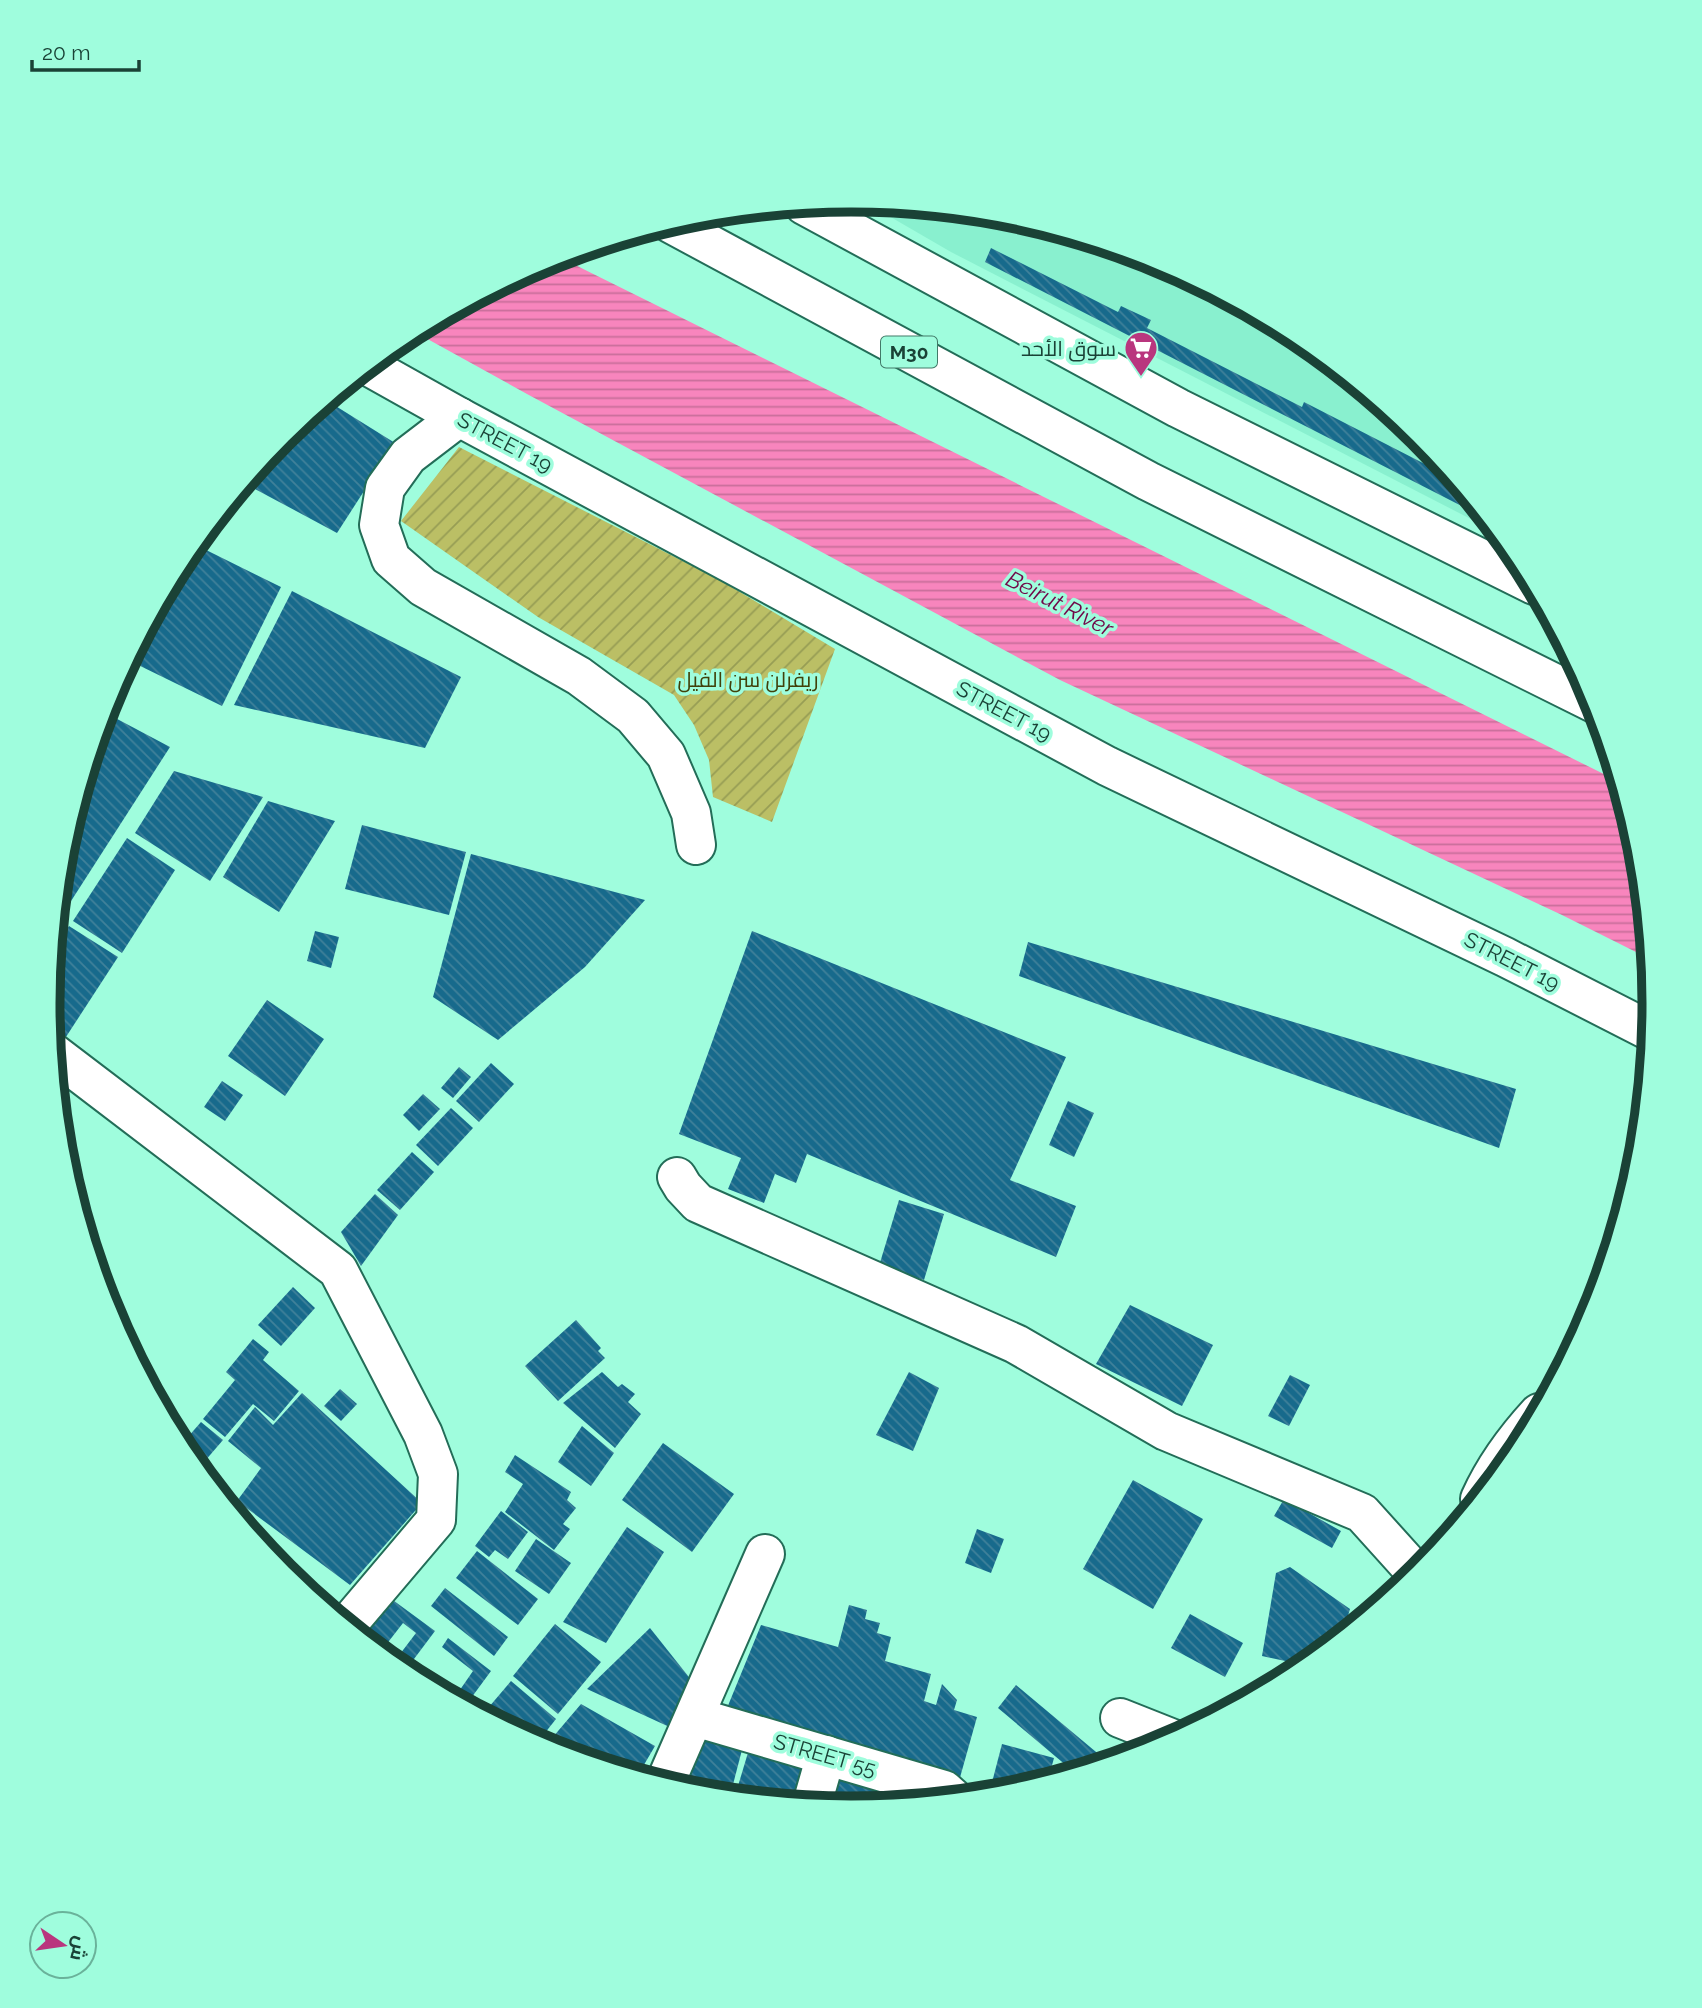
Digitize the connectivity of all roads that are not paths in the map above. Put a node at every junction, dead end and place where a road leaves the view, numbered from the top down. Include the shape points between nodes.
1 (819, 213) edge
2 (684, 231) edge
3 (376, 371) edge
4 (459, 417) junction
5 (1517, 576) edge
6 (1580, 696) edge
7 (696, 845) dead end
8 (1642, 1027) edge
9 (61, 1059) edge
10 (677, 1177) dead end
11 (765, 1555) dead end
12 (1409, 1566) edge
13 (353, 1618) edge
14 (695, 1717) junction
15 (1120, 1718) dead end
16 (1158, 1733) edge
17 (826, 1755) junction
18 (669, 1774) edge
19 (944, 1790) edge
20 (815, 1795) edge

1 - 5 main road via 1178,408
2 - 6 main road, M30 via 1148,481
3 - 4 main road, STREET 19
4 - 7 main road via 408,456 385,488 379,525 391,559 423,587 579,676 633,716 667,755 691,813
4 - 8 main road, STREET 19 via 1107,766
9 - 13 main road via 338,1270 423,1434 438,1474 436,1520
10 - 12 main road via 698,1203 1016,1344 1166,1431 1362,1513
11 - 14 main road
14 - 17 main road, STREET 55
14 - 18 main road
15 - 16 main road
17 - 19 main road, STREET 55
17 - 20 main road

